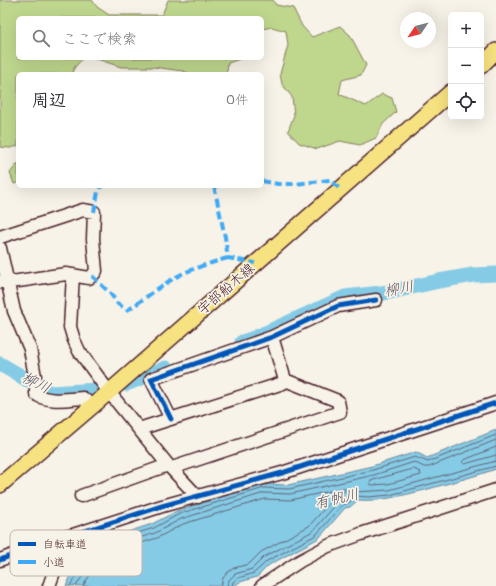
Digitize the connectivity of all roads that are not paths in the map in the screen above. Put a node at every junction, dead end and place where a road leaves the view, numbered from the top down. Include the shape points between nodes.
1 (496, 51) edge
2 (484, 63) edge
3 (448, 95) edge
4 (0, 237) edge
5 (0, 248) edge
6 (73, 275) junction
7 (4, 282) edge
8 (376, 300) dead end
9 (272, 337) junction
10 (285, 380) junction
11 (109, 392) junction
12 (496, 403) edge
13 (92, 406) junction
14 (172, 419) junction
15 (139, 429) junction
16 (170, 467) junction
17 (0, 485) edge
18 (496, 490) edge
19 (81, 496) dead end
20 (198, 497) junction
21 (88, 530) edge
22 (10, 556) edge
23 (0, 560) edge
24 (53, 576) edge
25 (277, 582) edge
26 (49, 586) edge
27 (262, 586) edge

1 - 2 main road
3 - 11 main road, 宇部船木線
4 - 6 street via 83,210 94,212 92,239 96,271 89,278
5 - 7 street
6 - 7 street via 51,275
6 - 11 street via 70,326 74,340
7 - 13 street via 30,350 36,394 41,398 83,398
8 - 9 street via 338,306
9 - 10 street
9 - 14 street via 151,379
10 - 14 street via 283,383
10 - 16 street via 338,401 340,412
11 - 13 main road, 宇部船木線
11 - 15 street
12 - 20 street via 282,473
13 - 17 main road, 宇部船木線
14 - 15 street
15 - 16 street
16 - 19 street
16 - 20 street
18 - 25 street via 328,546 300,561
20 - 21 street
22 - 23 street
24 - 26 street
25 - 27 street

